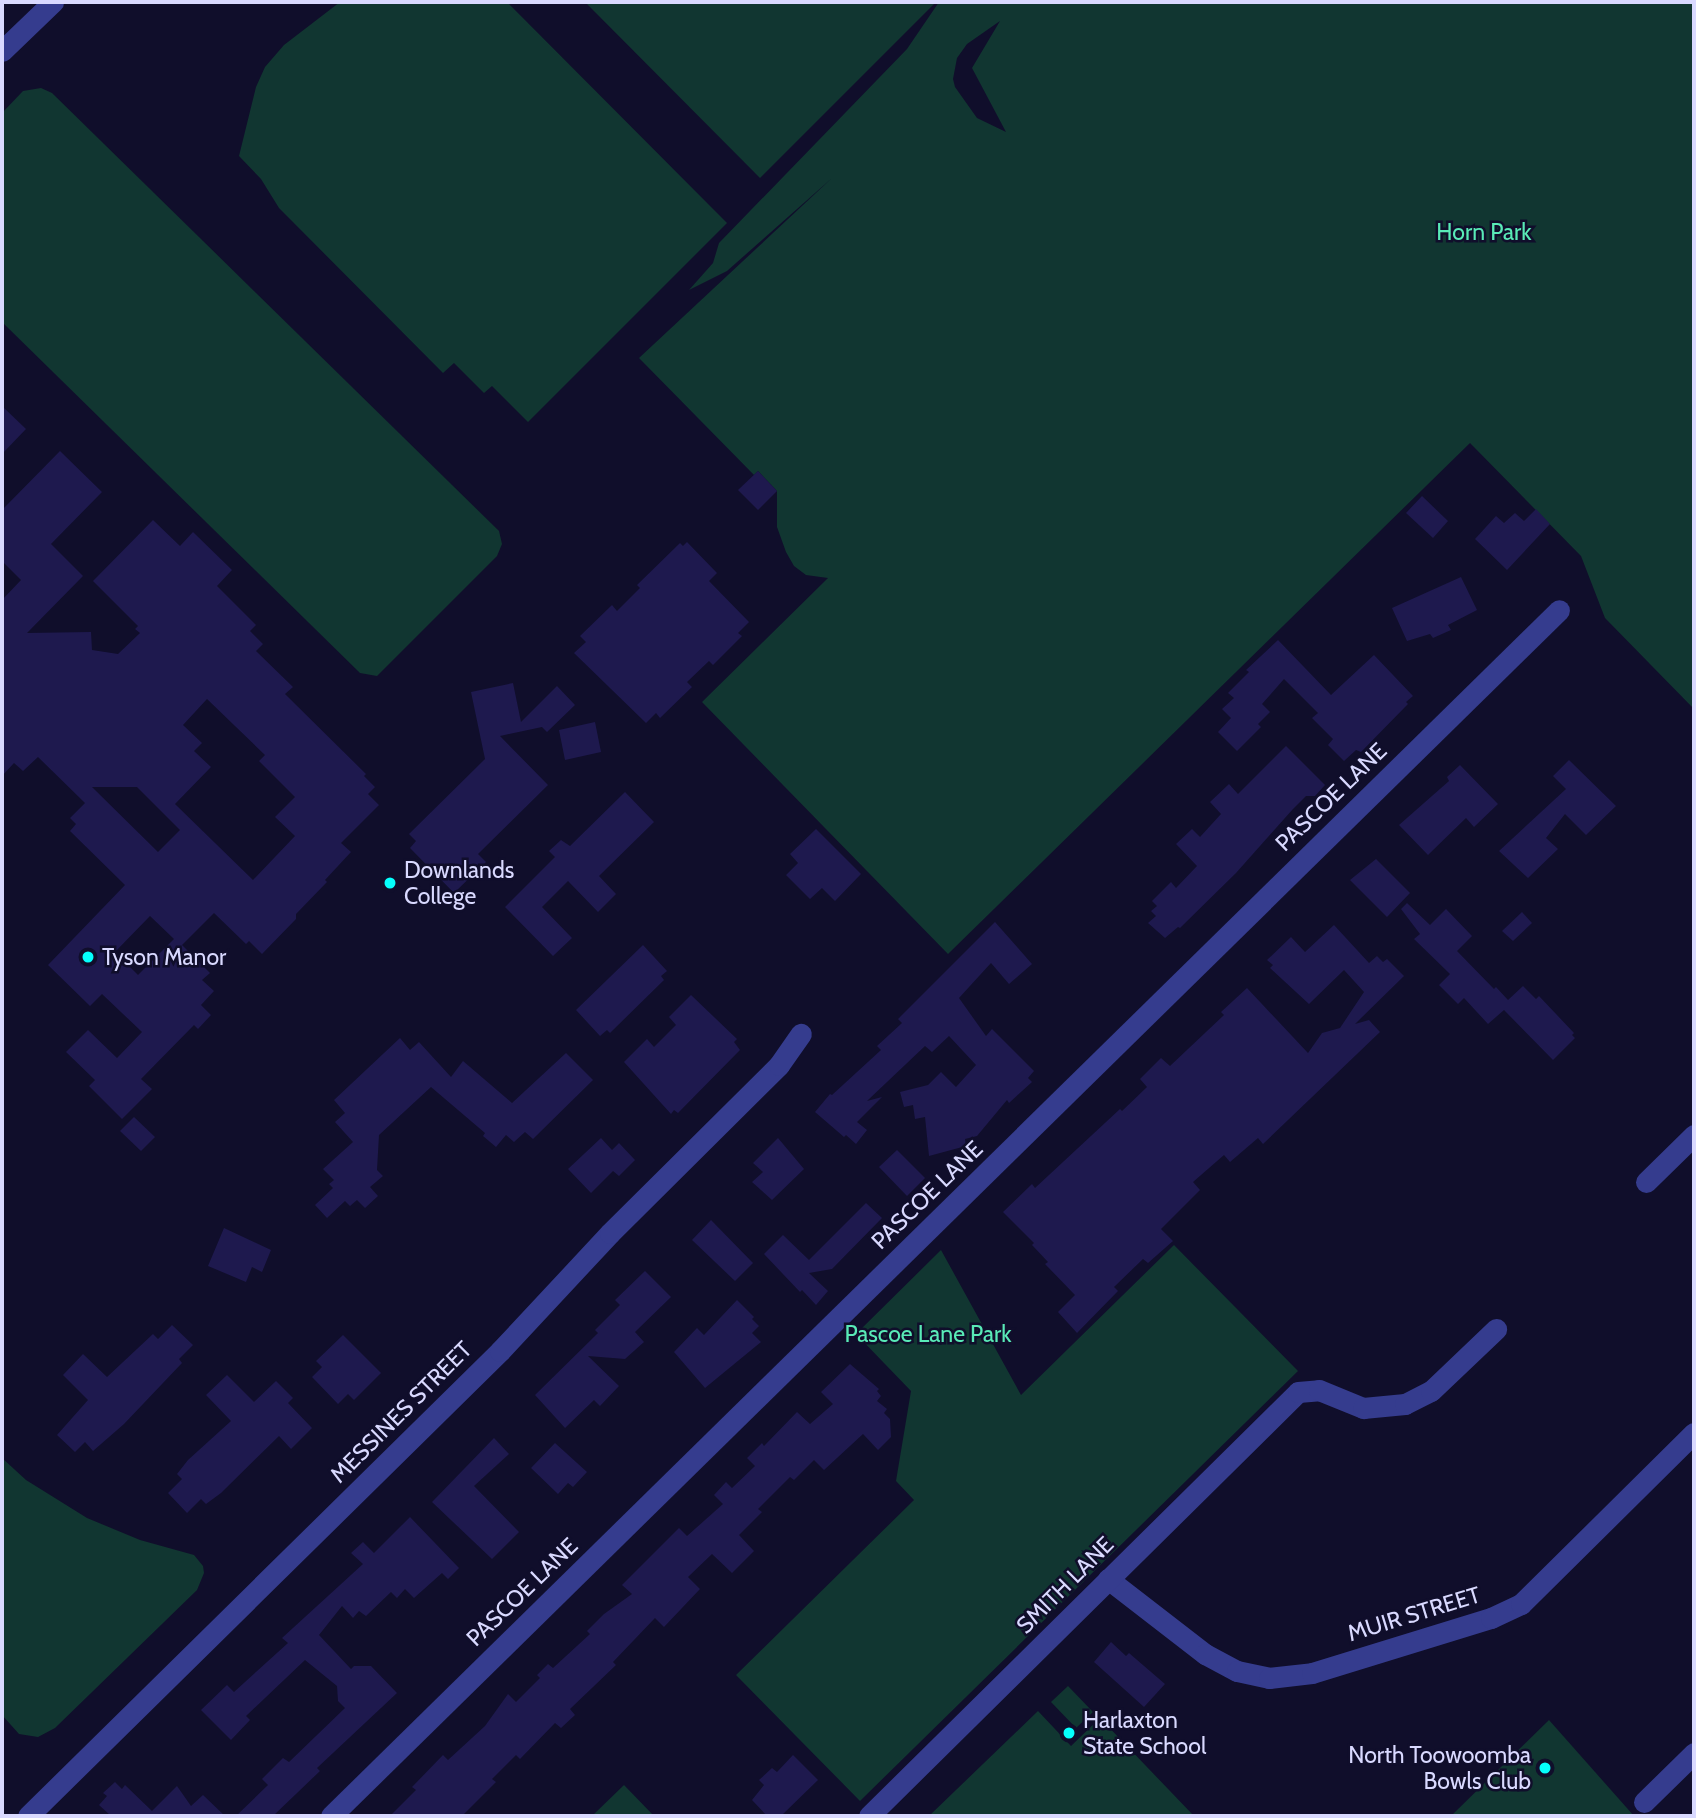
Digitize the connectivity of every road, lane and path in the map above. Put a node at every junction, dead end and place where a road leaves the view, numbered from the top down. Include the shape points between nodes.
1 (52, 2) edge
2 (2, 51) edge
3 (1559, 611) dead end
4 (801, 1034) dead end
5 (1694, 1135) edge
6 (1646, 1182) dead end
7 (1496, 1329) dead end
8 (1694, 1433) edge
9 (1108, 1580) junction
10 (1694, 1753) edge
11 (1644, 1802) dead end
12 (28, 1816) edge
13 (331, 1816) edge
14 (869, 1816) edge

1 - 2 street
3 - 13 street, PASCOE LANE
4 - 12 street, MESSINES STREET via 779,1065 610,1233 500,1352
5 - 6 street
7 - 9 street, SMITH LANE via 1431,1391 1405,1404 1363,1408 1319,1390 1298,1392
8 - 9 street, MUIR STREET via 1521,1604 1491,1618 1311,1673 1276,1678 1237,1671 1205,1654
9 - 14 street, SMITH LANE
10 - 11 street

